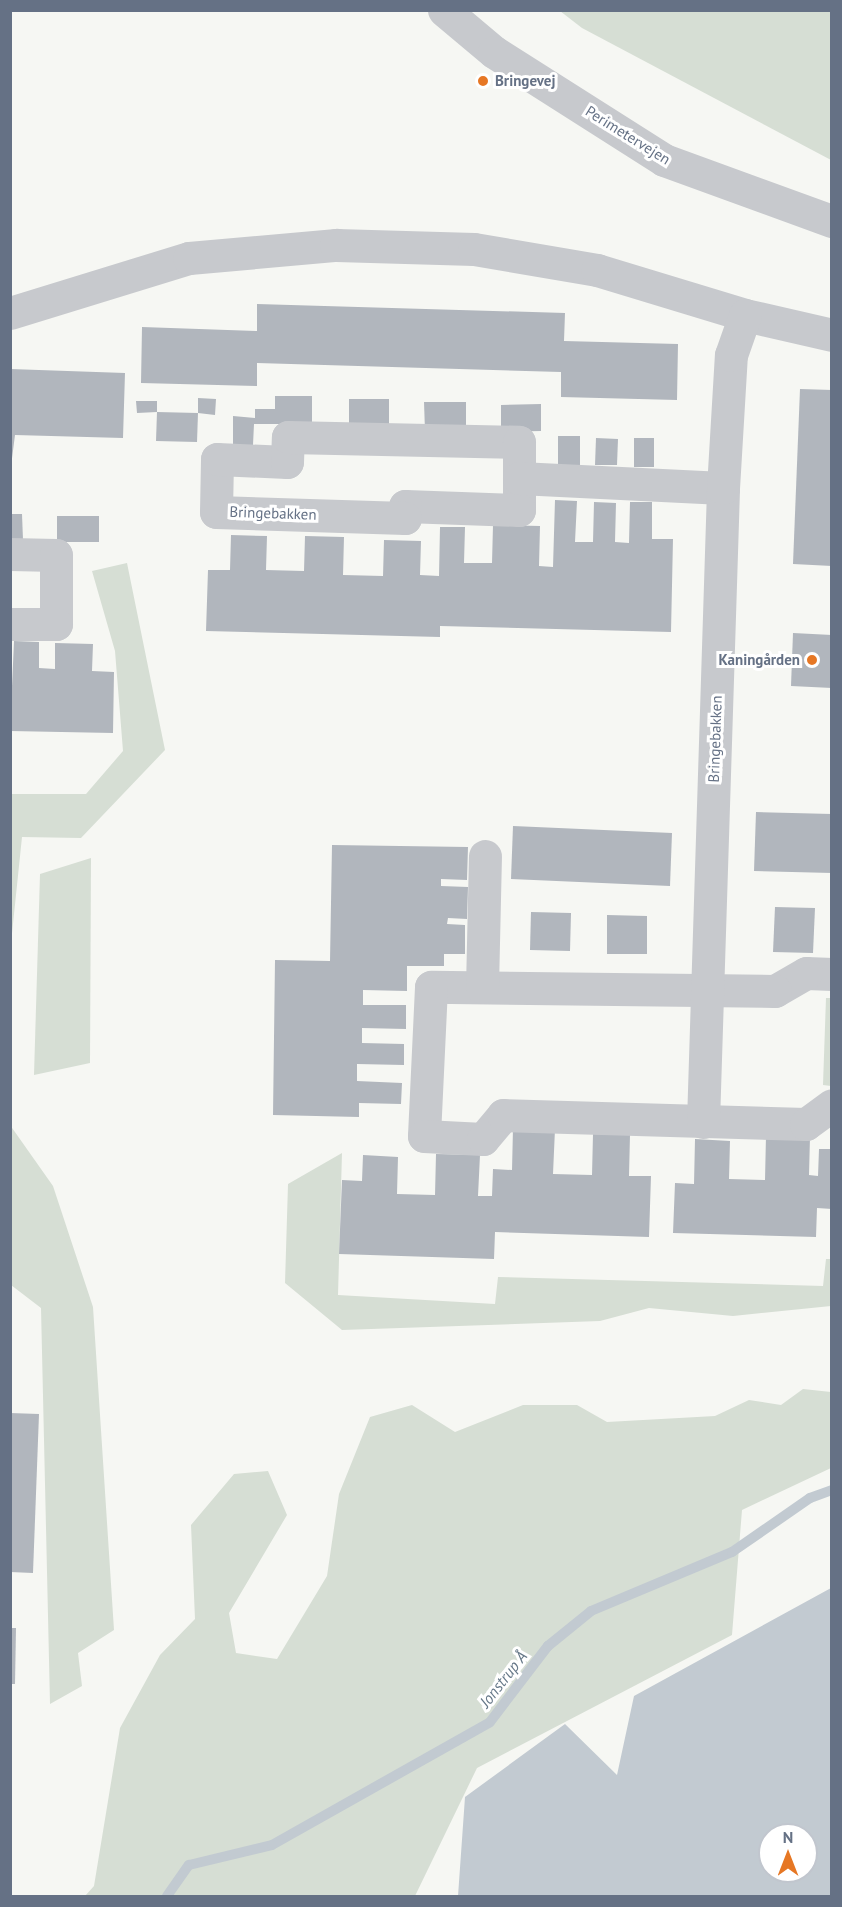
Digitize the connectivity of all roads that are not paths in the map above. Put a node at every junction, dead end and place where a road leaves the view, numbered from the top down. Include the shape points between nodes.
1 (444, 10) edge
2 (831, 220) edge
3 (10, 313) edge
4 (745, 315) junction
5 (831, 335) edge
6 (519, 478) junction
7 (723, 488) junction
8 (10, 554) edge
9 (10, 624) edge
10 (485, 856) dead end
11 (831, 974) edge
12 (482, 987) junction
13 (704, 990) junction
14 (831, 1105) edge
15 (703, 1122) junction

1 - 2 street, Perimetervejen via 494,52 664,160
3 - 4 street via 189,258 336,244 474,249 597,270
4 - 5 street
4 - 7 street, Bringebakken via 731,355
6 - 6 street, Bringebakken via 519,442 288,437 287,462 217,459 216,512 405,518 405,506 519,510
6 - 7 street
7 - 13 street, Bringebakken
8 - 9 street via 56,555 56,624
10 - 12 street
11 - 13 street via 806,973 775,992
12 - 13 street
12 - 15 street via 431,987 424,1136 483,1139 503,1115
13 - 15 street, Bringebakken
14 - 15 street via 806,1124

